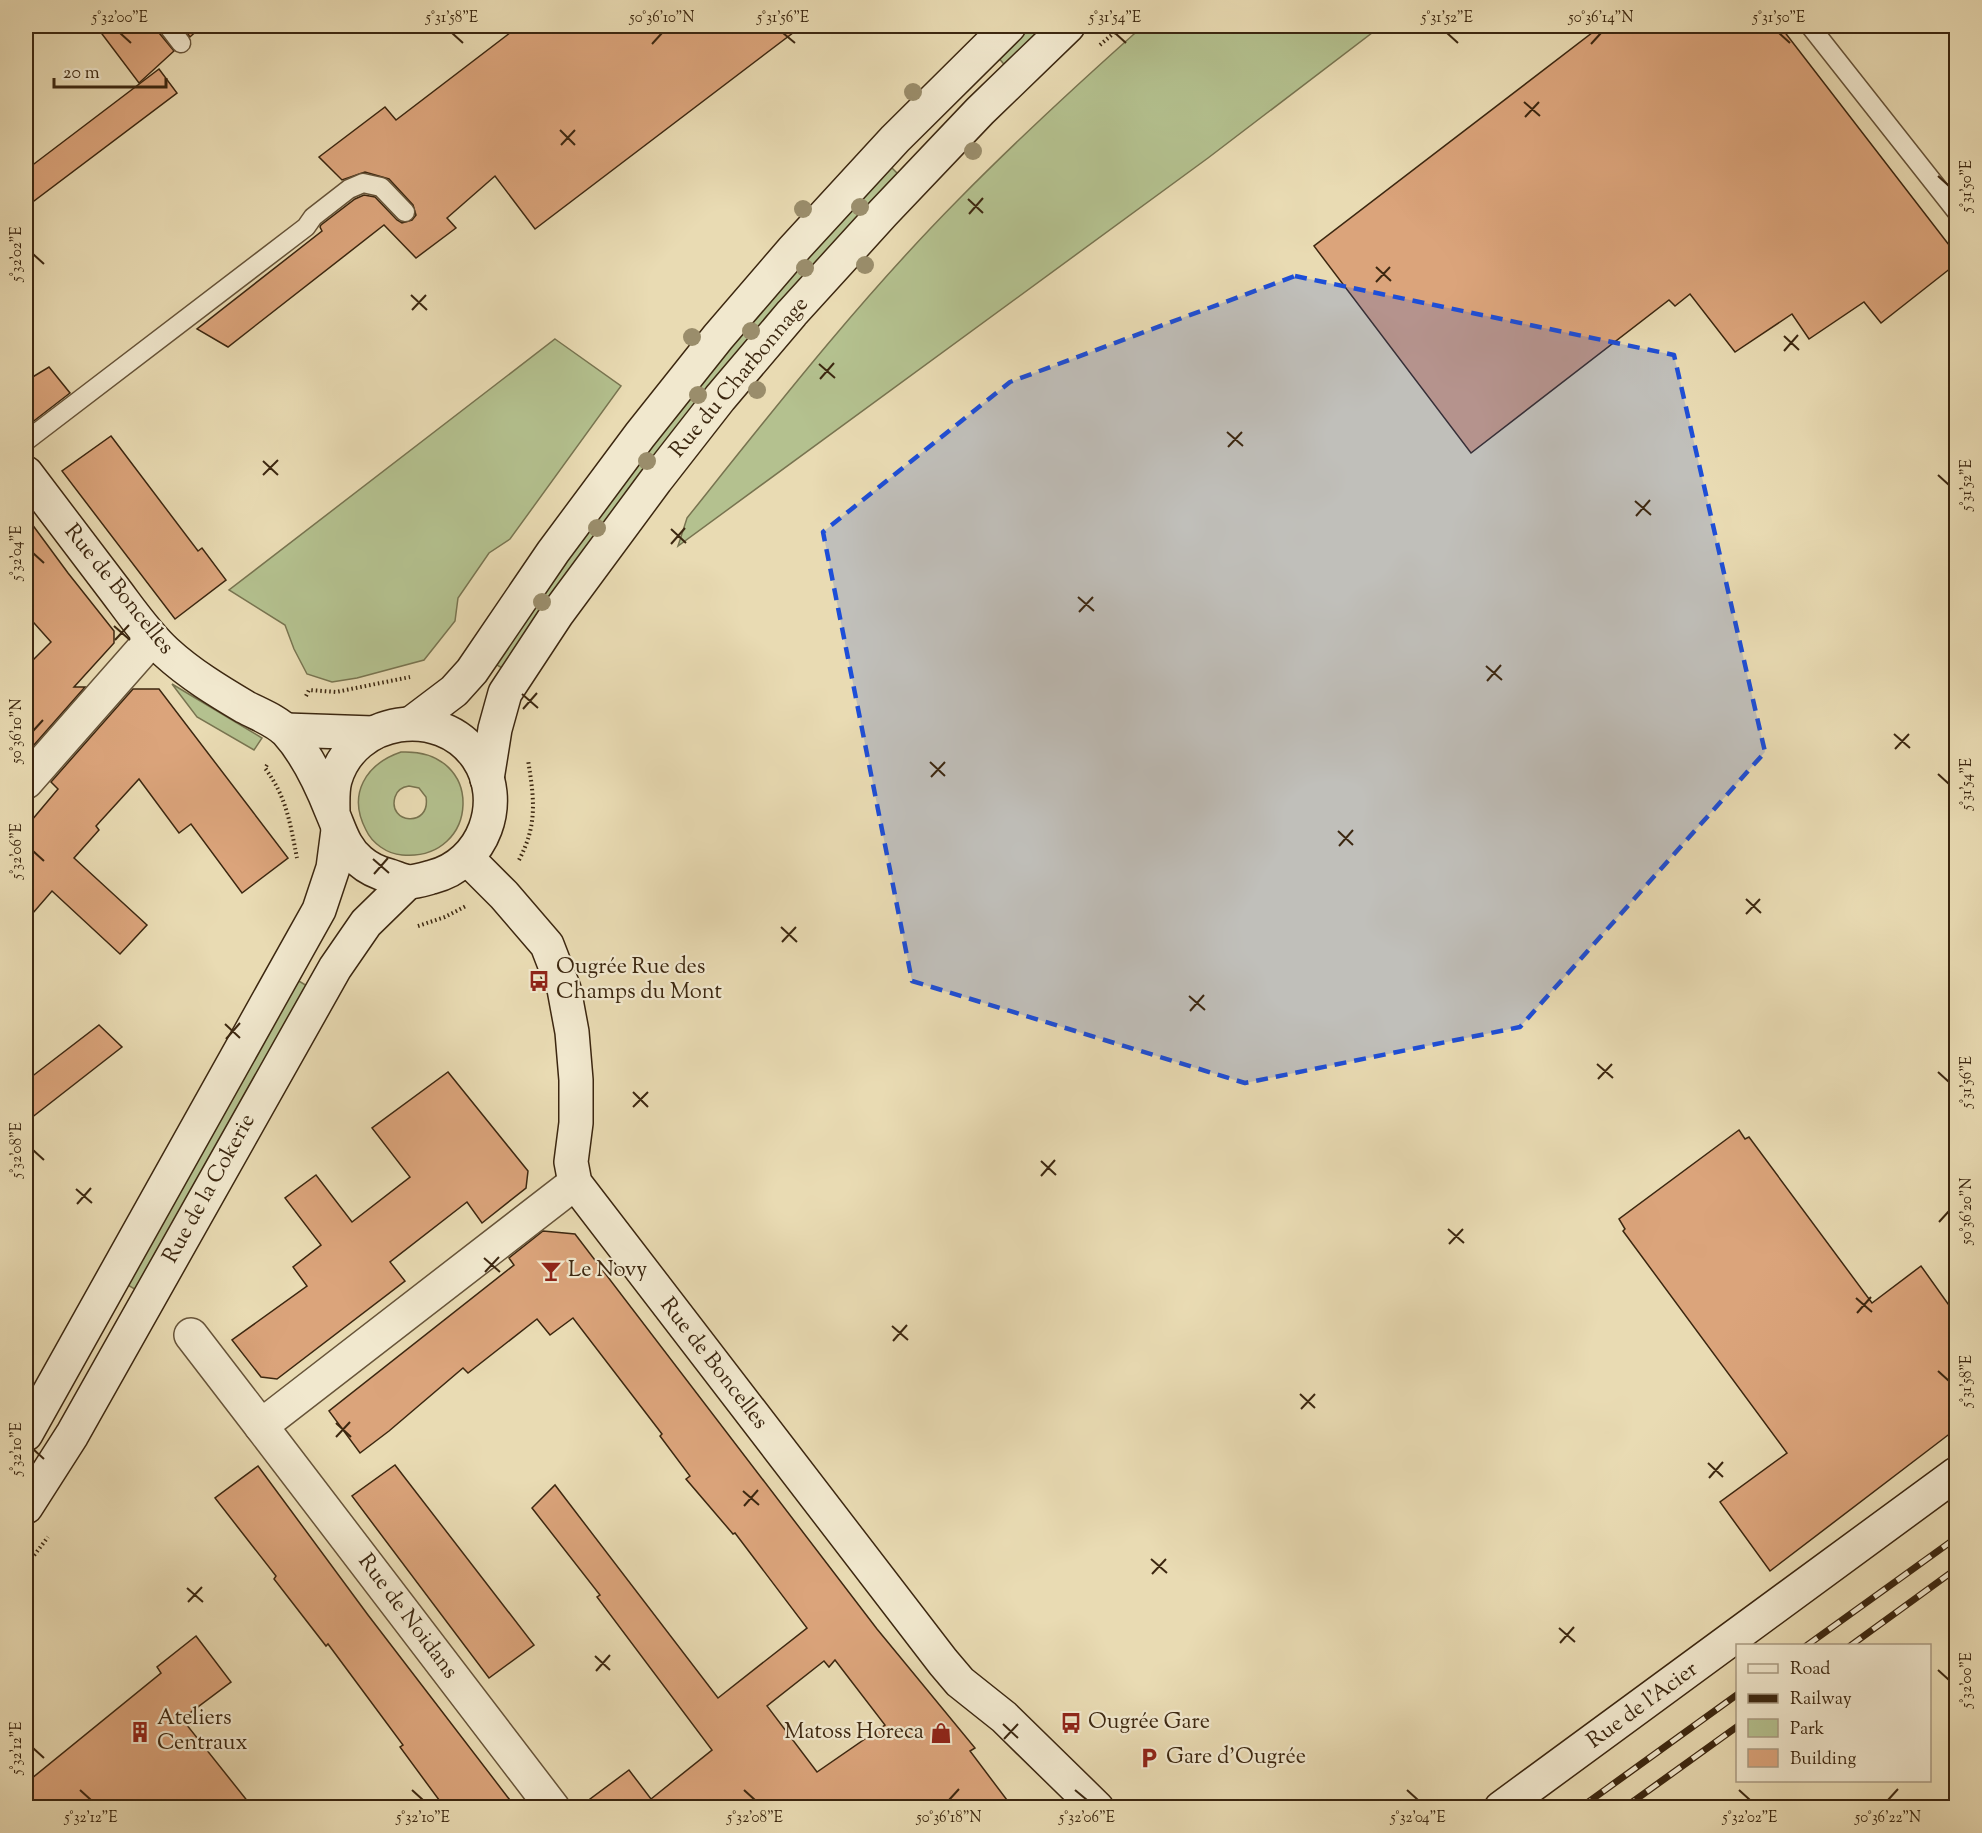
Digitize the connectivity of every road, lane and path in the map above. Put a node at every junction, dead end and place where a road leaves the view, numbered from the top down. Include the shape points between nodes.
1 (168, 26) edge
2 (1068, 26) edge
3 (1122, 26) edge
4 (1810, 26) edge
5 (1001, 28) edge
6 (181, 43) dead end
7 (1097, 48) dead end
8 (1956, 211) edge
9 (405, 212) dead end
10 (26, 441) edge
11 (26, 473) edge
12 (152, 639) junction
13 (413, 722) junction
14 (286, 730) junction
15 (373, 733) junction
16 (527, 752) dead end
17 (265, 768) dead end
18 (487, 779) junction
19 (26, 782) edge
20 (335, 822) junction
21 (467, 858) junction
22 (520, 859) dead end
23 (298, 866) dead end
24 (408, 882) junction
25 (575, 1184) junction
26 (191, 1335) dead end
27 (261, 1426) junction
28 (26, 1434) edge
29 (1956, 1474) edge
30 (26, 1507) edge
31 (553, 1808) edge
32 (1097, 1808) edge
33 (1501, 1808) edge

1 - 6 lane
2 - 18 main road, Rue du Charbonnage via 980,111 799,305 656,480 505,693
3 - 7 path
4 - 8 lane
5 - 13 main road, Rue du Charbonnage via 785,259 640,435 552,552 472,671 454,691
9 - 10 lane via 381,187 363,183 349,189 306,227
11 - 12 main road, Rue de Boncelles
12 - 14 main road, Rue de Boncelles via 204,682
12 - 19 main road
13 - 15 main road, Rue de Boncelles
13 - 18 main road, Rue de Boncelles via 432,725 461,740 482,765
14 - 15 main road, Rue de Boncelles
14 - 20 main road, Rue de Boncelles via 313,770
15 - 20 main road, Rue de Boncelles via 351,751 342,765 334,788
16 - 22 path via 533,792 532,828
17 - 23 path via 284,801
18 - 21 main road, Rue de Boncelles via 488,822
20 - 24 main road, Rue de Boncelles via 346,847 358,860 373,871
20 - 28 main road, Rue de la Cokerie via 333,868 319,910
21 - 24 main road, Rue de Boncelles via 441,875
21 - 25 main road via 547,945 564,989 576,1080 571,1162
24 - 30 main road, Rue de la Cokerie via 366,923 335,968 72,1436
25 - 27 main road
25 - 32 main road, Rue de Boncelles via 943,1662
26 - 27 main road, Rue de Noidans
27 - 31 main road, Rue de Noidans
29 - 33 main road, Rue de l'Acier

